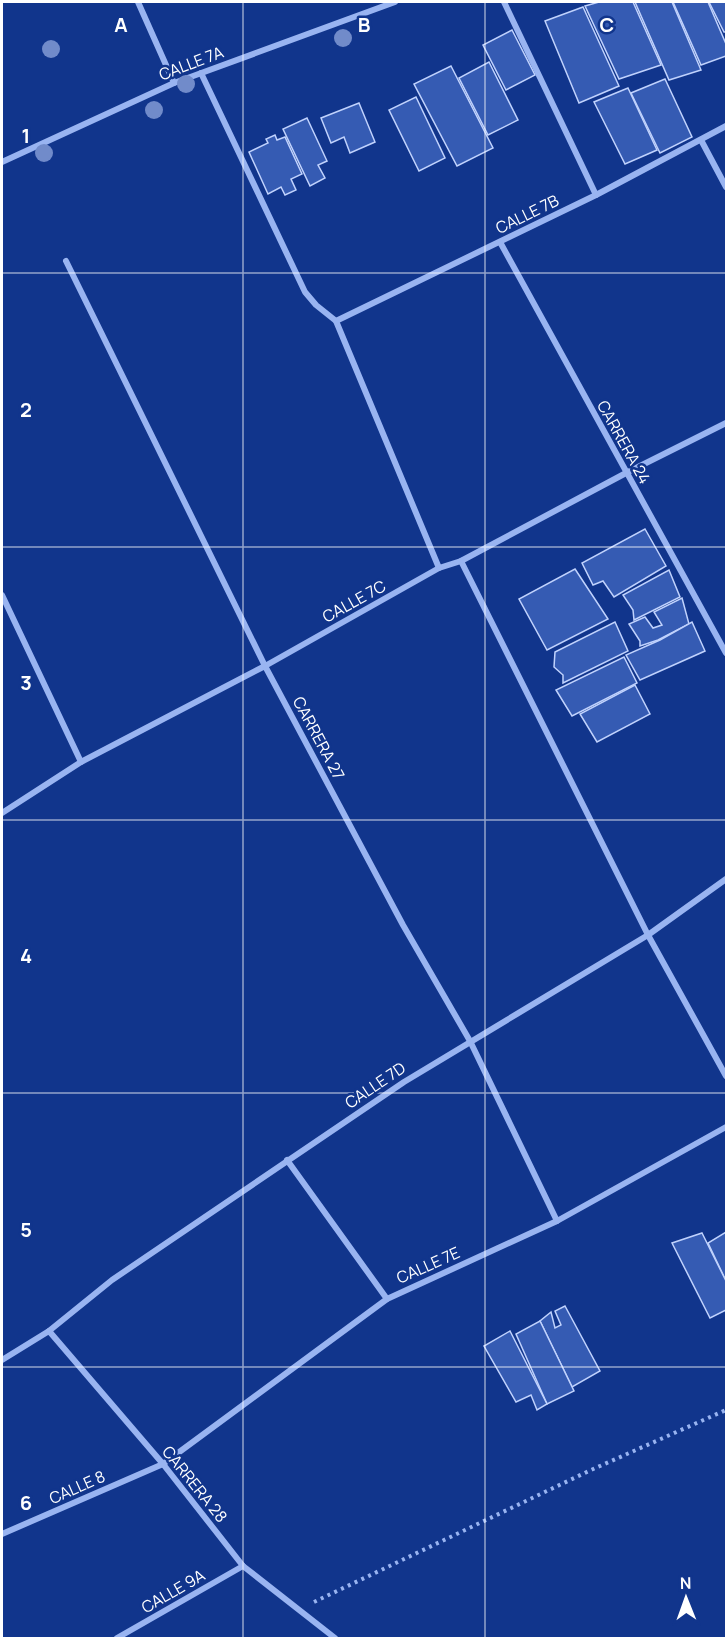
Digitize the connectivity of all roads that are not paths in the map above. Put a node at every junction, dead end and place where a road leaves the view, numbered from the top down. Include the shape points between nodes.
1 (138, 2) edge
2 (395, 2) edge
3 (504, 2) edge
4 (201, 73) junction
5 (174, 83) junction
6 (726, 126) edge
7 (701, 140) junction
8 (2, 162) edge
9 (726, 187) edge
10 (596, 195) junction
11 (500, 242) junction
12 (66, 261) dead end
13 (336, 321) junction
14 (726, 423) edge
15 (626, 473) junction
16 (461, 561) junction
17 (439, 568) junction
18 (2, 595) edge
19 (726, 653) edge
20 (266, 666) junction
21 (81, 762) junction
22 (2, 813) edge
23 (726, 879) edge
24 (648, 935) junction
25 (470, 1041) junction
26 (726, 1076) edge
27 (726, 1127) edge
28 (287, 1160) junction
29 (557, 1221) junction
30 (387, 1299) junction
31 (49, 1331) junction
32 (2, 1360) edge
33 (163, 1464) junction
34 (2, 1534) edge
35 (243, 1566) junction
36 (117, 1638) edge
37 (335, 1638) edge

1 - 5 street
2 - 4 street, CALLE 7A
3 - 10 street
4 - 5 street, CALLE 7A
4 - 13 street via 305,292
5 - 8 street, CALLE 7A
6 - 7 street, CALLE 7B
7 - 9 street
7 - 10 street, CALLE 7B
10 - 11 street, CALLE 7B
11 - 13 street, CALLE 7B
11 - 15 street, CARRERA 24
12 - 20 street, CARRERA 27
13 - 17 street
14 - 15 street, CALLE 7C
15 - 16 street, CALLE 7C
15 - 19 street, CARRERA 24
16 - 17 street, CALLE 7C
16 - 24 street
17 - 20 street, CALLE 7C
18 - 21 street
20 - 21 street, CALLE 7C
20 - 25 street, CARRERA 27 via 403,925
21 - 22 street, CALLE 7C
23 - 24 street, CALLE 7D
24 - 25 street, CALLE 7D
24 - 26 street
25 - 28 street, CALLE 7D
25 - 29 street, CARRERA 27
27 - 29 street, CALLE 7E
28 - 30 street
28 - 31 street, CALLE 7D via 112,1280
29 - 30 street, CALLE 7E
30 - 33 street, CALLE 7E
31 - 32 street, CALLE 7D
31 - 33 street, CARRERA 28
33 - 34 street, CALLE 8
33 - 35 street, CARRERA 28
35 - 36 street, CALLE 9A
35 - 37 street, CARRERA 28

